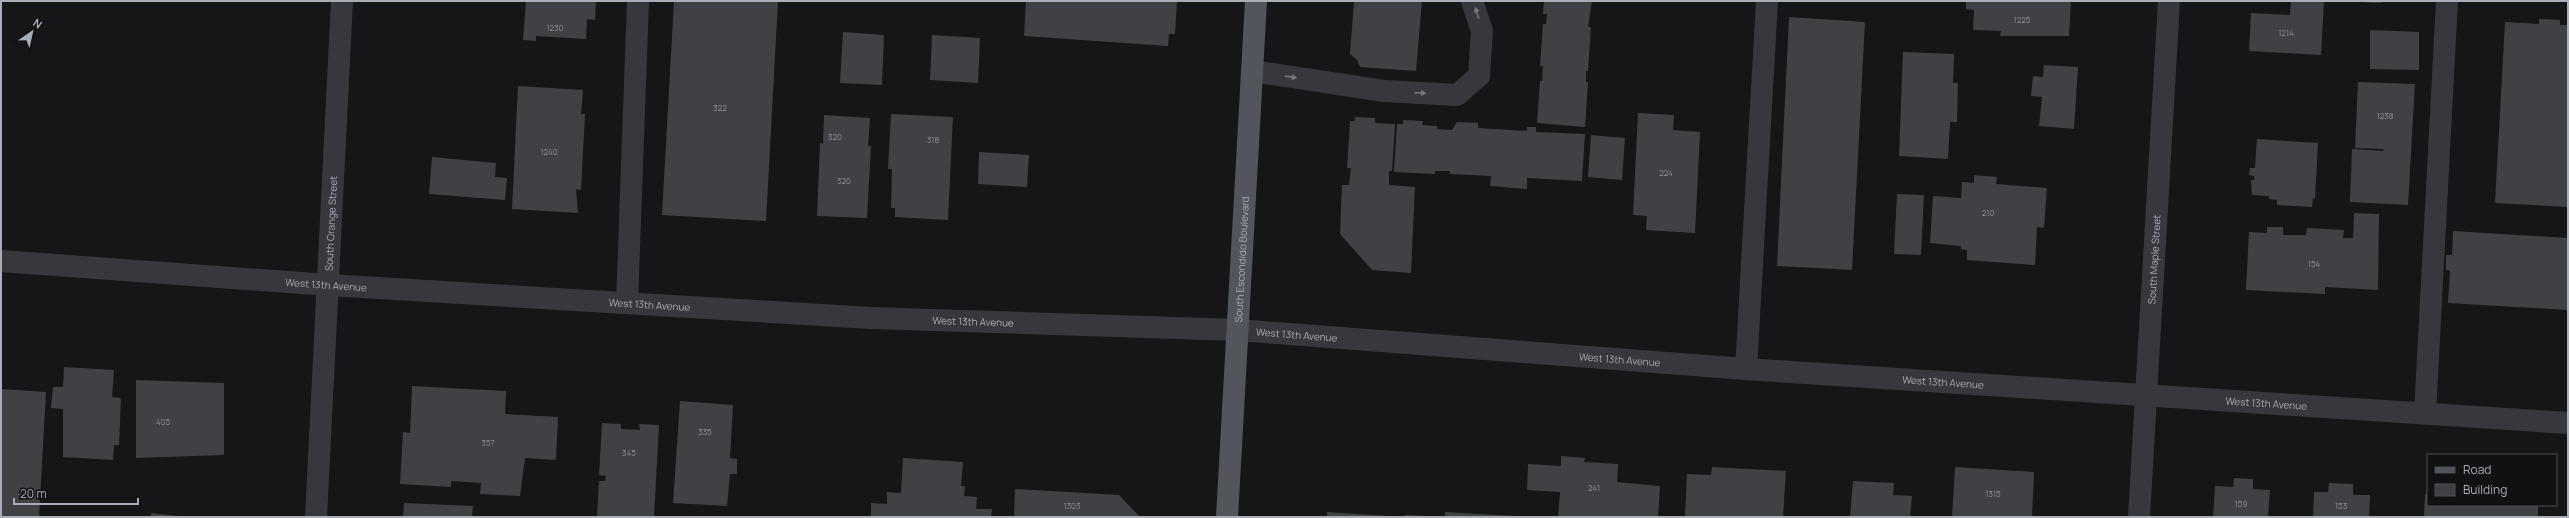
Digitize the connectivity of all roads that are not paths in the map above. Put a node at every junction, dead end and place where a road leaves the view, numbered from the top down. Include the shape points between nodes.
1 (342, 1) edge
2 (638, 1) edge
3 (1256, 1) edge
4 (1472, 1) edge
5 (1767, 1) edge
6 (2169, 1) edge
7 (2447, 1) edge
8 (1252, 71) junction
9 (1, 261) edge
10 (329, 285) junction
11 (627, 303) junction
12 (1237, 330) junction
13 (1746, 369) junction
14 (2146, 396) junction
15 (2425, 414) junction
16 (2568, 423) edge
17 (316, 517) edge
18 (1226, 517) edge
19 (2139, 517) edge

1 - 10 street, South Orange Street
2 - 11 street
3 - 8 main road, South Escondido Boulevard
8 -> 4 street via 1384,91 1457,95 1479,76 1482,31
5 - 13 street
6 - 14 street, South Maple Street
7 - 15 street
8 - 12 main road, South Escondido Boulevard
9 - 10 street, West 13th Avenue
10 - 11 street, West 13th Avenue
10 - 17 street, South Orange Street
11 - 12 street, West 13th Avenue via 871,318
12 - 13 street, West 13th Avenue
12 - 18 main road, South Escondido Boulevard
13 - 14 street, West 13th Avenue
14 - 15 street, West 13th Avenue
14 - 19 street, South Maple Street
15 - 16 street, West 13th Avenue

